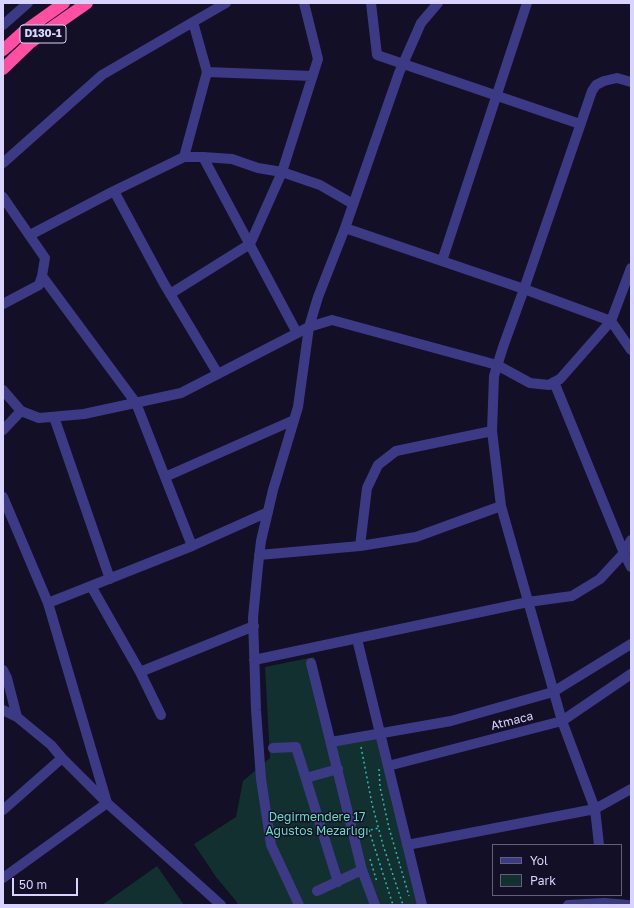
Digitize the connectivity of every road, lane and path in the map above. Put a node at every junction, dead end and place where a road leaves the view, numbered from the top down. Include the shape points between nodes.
1 (28, 3) edge
2 (64, 3) edge
3 (87, 3) edge
4 (226, 3) edge
5 (304, 3) edge
6 (371, 3) edge
7 (438, 3) edge
8 (527, 3) edge
9 (193, 22) junction
10 (3, 24) edge
11 (3, 50) edge
12 (403, 64) junction
13 (3, 69) edge
14 (207, 72) junction
15 (312, 76) junction
16 (631, 82) edge
17 (496, 96) junction
18 (580, 124) junction
19 (184, 157) junction
20 (203, 157) junction
21 (3, 163) edge
22 (282, 172) junction
23 (114, 190) junction
24 (3, 197) edge
25 (353, 204) junction
26 (345, 228) junction
27 (30, 235) junction
28 (250, 244) junction
29 (442, 262) junction
30 (631, 268) edge
31 (42, 276) junction
32 (524, 289) junction
33 (170, 294) junction
34 (3, 304) edge
35 (611, 321) junction
36 (309, 327) junction
37 (297, 333) junction
38 (631, 350) edge
39 (497, 365) junction
40 (218, 374) junction
41 (554, 382) junction
42 (3, 390) edge
43 (136, 403) junction
44 (21, 411) junction
45 (54, 417) junction
46 (294, 420) junction
47 (3, 430) edge
48 (492, 431) junction
49 (165, 477) junction
50 (3, 497) edge
51 (501, 506) junction
52 (268, 512) junction
53 (631, 540) edge
54 (192, 546) junction
55 (360, 546) junction
56 (624, 553) junction
57 (259, 555) junction
58 (631, 567) edge
59 (110, 578) junction
60 (92, 586) junction
61 (528, 602) junction
62 (48, 603) junction
63 (254, 626) junction
64 (357, 639) junction
65 (631, 644) edge
66 (254, 660) junction
67 (311, 663) dead end
68 (3, 670) edge
69 (140, 672) junction
70 (631, 674) edge
71 (554, 692) junction
72 (8, 715) edge
73 (161, 715) dead end
74 (562, 722) junction
75 (378, 734) junction
76 (359, 737) junction
77 (331, 742) junction
78 (273, 748) dead end
79 (62, 758) junction
80 (388, 766) junction
81 (338, 769) junction
82 (306, 778) junction
83 (379, 782) dead end
84 (631, 789) edge
85 (107, 803) junction
86 (595, 809) junction
87 (3, 810) edge
88 (379, 828) junction
89 (369, 830) junction
90 (354, 834) junction
91 (407, 844) junction
92 (598, 844) edge
93 (368, 854) dead end
94 (362, 870) junction
95 (3, 878) edge
96 (338, 882) junction
97 (378, 883) dead end
98 (317, 891) dead end
99 (410, 897) dead end
100 (604, 901) edge
101 (220, 905) edge
102 (299, 905) edge
103 (375, 905) edge
104 (393, 905) edge
105 (403, 905) edge
106 (422, 905) edge
107 (568, 905) edge
108 (628, 905) edge

1 - 10 street
2 - 11 highway, D130-1
3 - 13 highway, D130-1 via 31,42
4 - 9 street
5 - 15 street via 318,59
6 - 12 street via 377,55
7 - 12 street via 421,23
8 - 17 street
9 - 14 street
9 - 21 street via 102,75
12 - 17 street
12 - 25 street
14 - 15 street
14 - 19 street
15 - 22 street
16 - 18 street via 617,78 596,85
17 - 18 street
17 - 29 street
18 - 32 street
19 - 20 street
19 - 23 street
20 - 22 street via 232,159 258,168
20 - 28 street
22 - 25 street via 320,186
22 - 28 street
23 - 27 street
23 - 33 street
24 - 27 street
25 - 26 street
26 - 29 street
26 - 36 street
27 - 31 street via 45,258
28 - 33 street
28 - 37 street
29 - 32 street
30 - 35 street
31 - 34 street via 39,285
31 - 43 street
32 - 35 street
32 - 39 street
33 - 40 street
35 - 38 street
35 - 41 street via 560,379
36 - 37 street
36 - 39 street via 332,320
36 - 46 street
37 - 40 street
39 - 41 street via 530,383 549,385
39 - 48 street via 494,376
40 - 43 street via 181,393
41 - 56 street
42 - 44 street
43 - 45 street via 84,414
43 - 49 street
44 - 45 street via 39,418
44 - 47 street
45 - 59 street
46 - 49 street
46 - 52 street
48 - 51 street
48 - 55 street via 396,451 378,465 367,488
49 - 54 street
50 - 62 street
51 - 55 street via 416,537
51 - 61 street
52 - 54 street
52 - 57 street
53 - 56 street
54 - 59 street
55 - 57 street
56 - 58 street
56 - 61 street via 600,579 572,596
57 - 63 street
59 - 60 street
60 - 62 street
60 - 69 street
61 - 64 street
61 - 71 street
62 - 85 street
63 - 66 street
63 - 69 street
64 - 66 street
64 - 75 street
65 - 71 street
66 - 102 street via 261,779 271,845
67 - 77 street
68 - 72 street via 7,678
69 - 73 street
70 - 74 street, Atmaca
71 - 74 street
71 - 75 street via 451,721
72 - 79 street via 51,744
74 - 80 street, Atmaca
74 - 86 street
75 - 76 street
75 - 80 street
76 - 77 street
76 - 88 path
77 - 81 street
78 - 82 street via 296,748
79 - 85 street
79 - 87 street
80 - 91 street
81 - 82 street
81 - 90 street
82 - 96 street
83 - 99 path via 389,828
84 - 86 street
85 - 95 street
85 - 101 street
86 - 91 street
86 - 92 street
88 - 89 path
88 - 105 path
89 - 90 path
89 - 104 path
90 - 94 street
91 - 106 street
93 - 97 path
94 - 96 street
94 - 103 street
96 - 98 street
100 - 107 street
100 - 108 street

